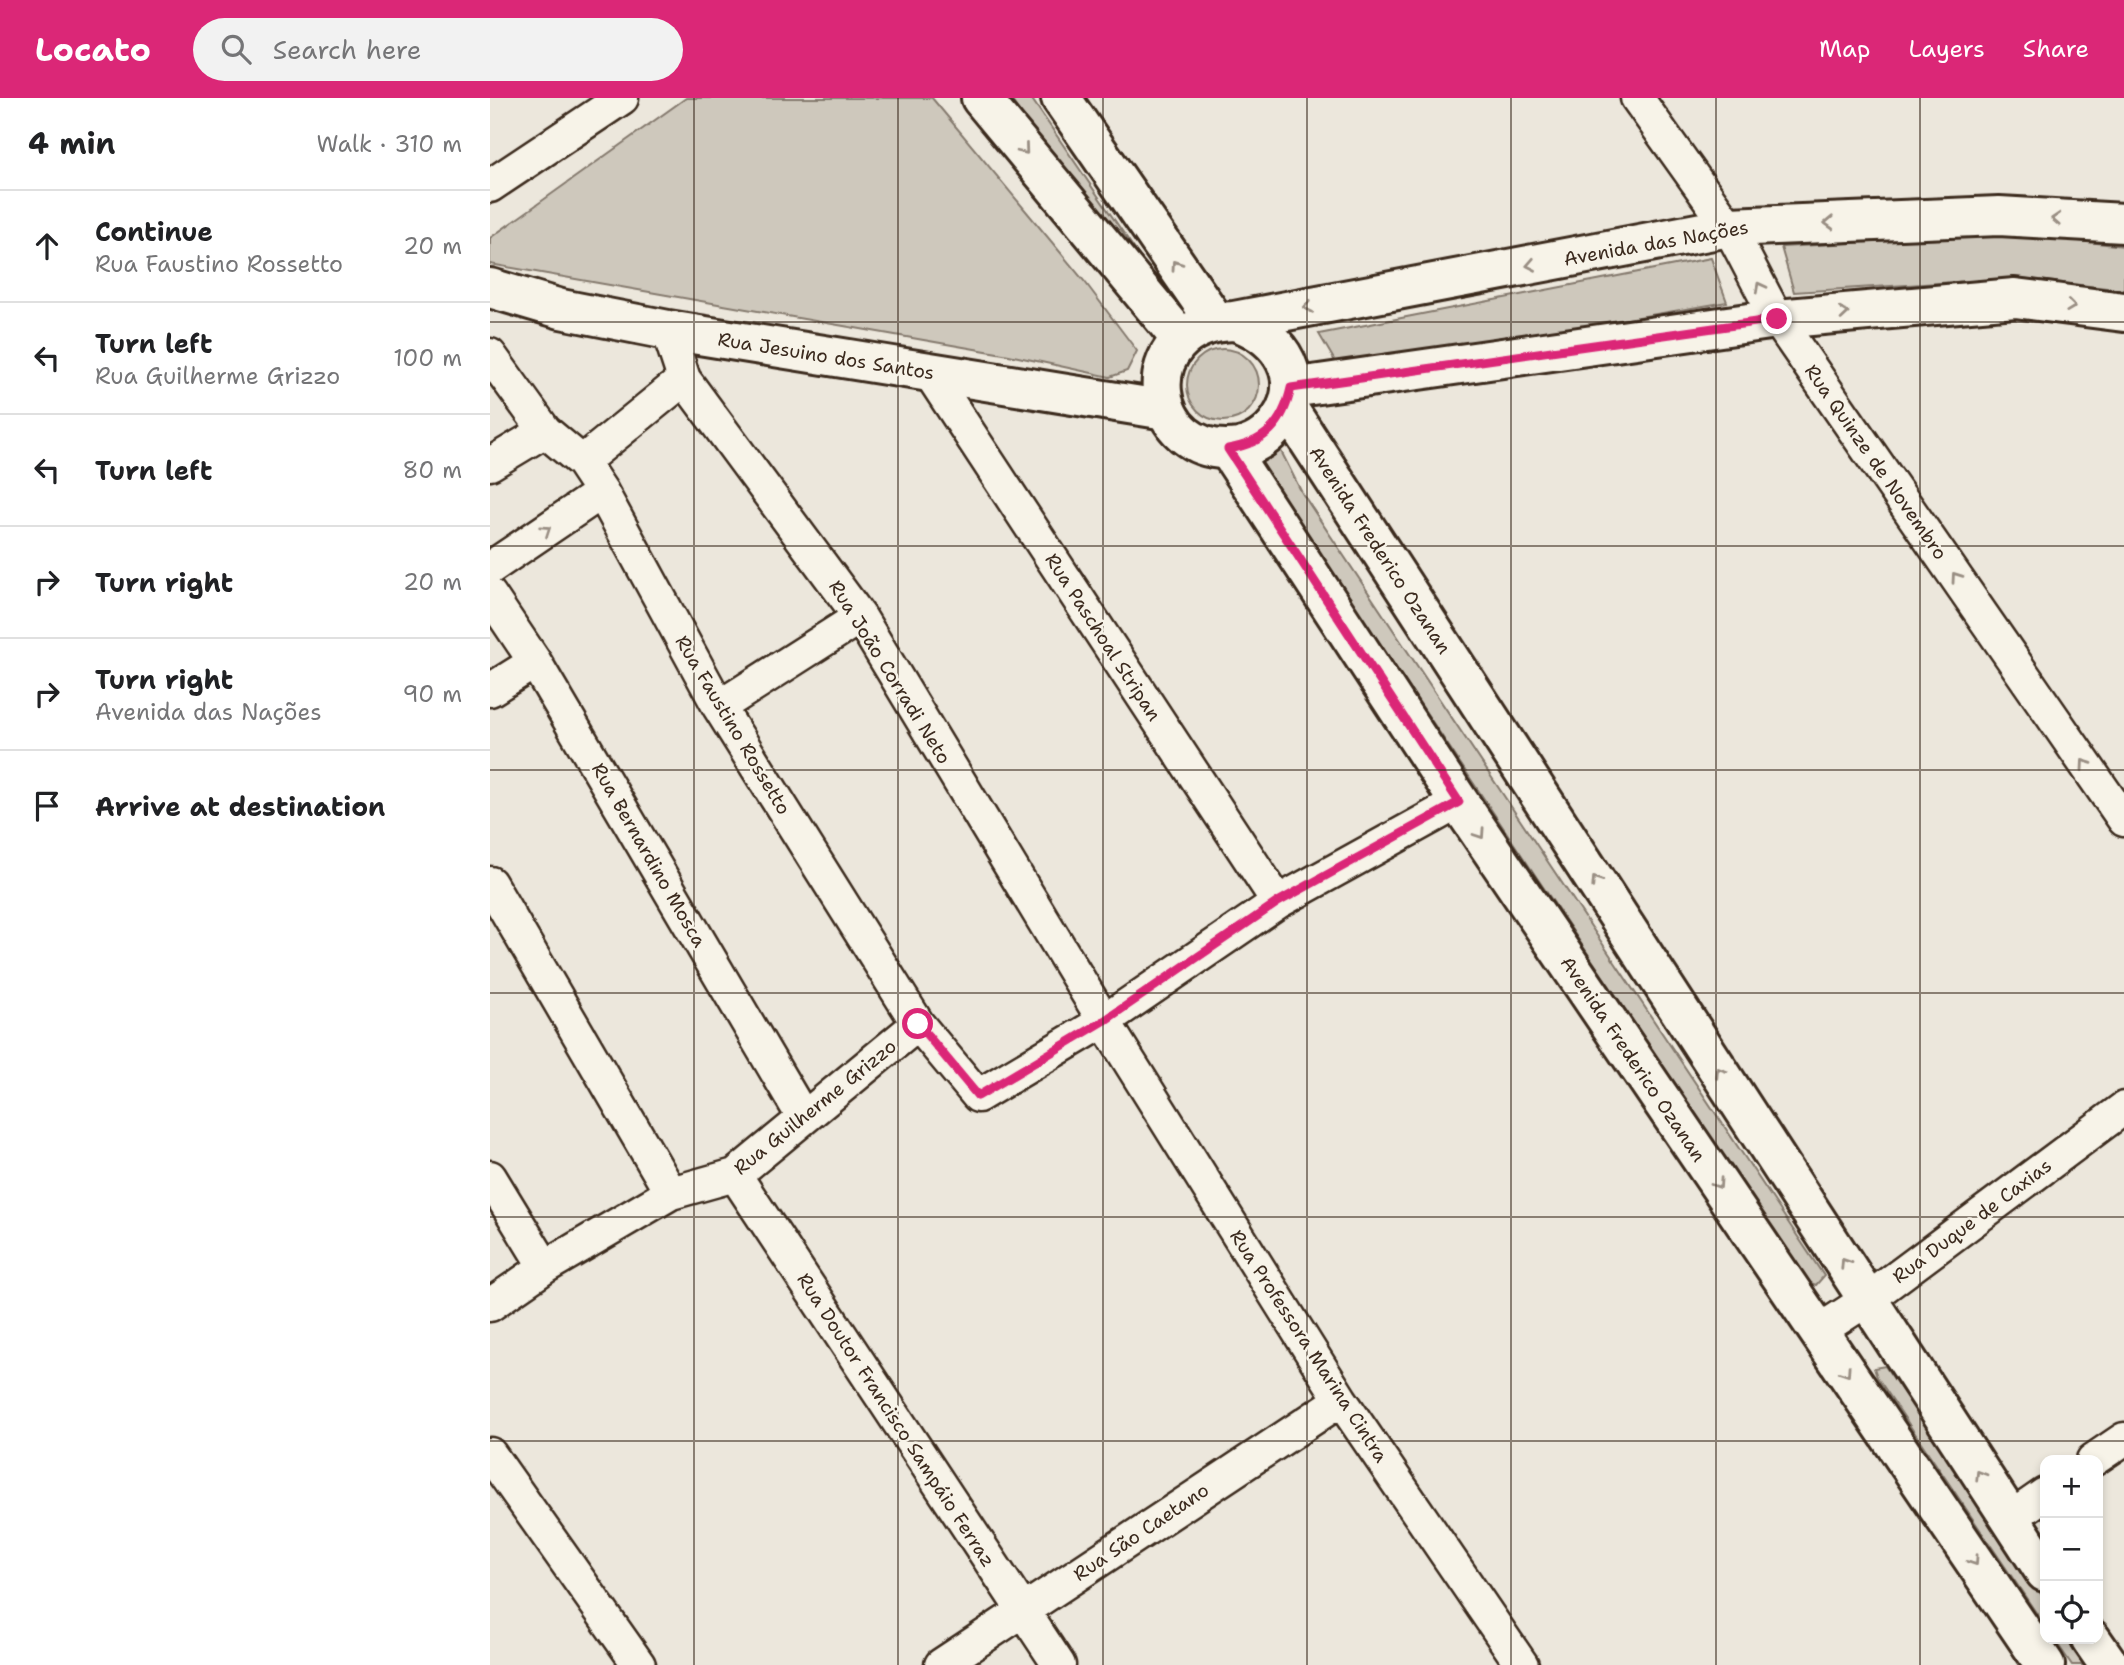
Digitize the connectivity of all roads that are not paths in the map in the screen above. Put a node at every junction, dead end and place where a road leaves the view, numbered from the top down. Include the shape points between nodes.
1 (622, 98) edge
2 (981, 98) edge
3 (1061, 98) edge
4 (1637, 98) edge
5 (490, 186) edge
6 (2124, 223) edge
7 (1729, 227) junction
8 (490, 288) edge
9 (2124, 312) edge
10 (1777, 319) junction
11 (1225, 321) junction
12 (668, 330) junction
13 (1181, 339) junction
14 (490, 355) edge
15 (929, 372) junction
16 (684, 379) junction
17 (1289, 398) junction
18 (1166, 410) junction
19 (545, 431) junction
20 (1228, 449) junction
21 (582, 463) junction
22 (490, 464) edge
23 (602, 492) junction
24 (490, 568) edge
25 (490, 595) edge
26 (859, 617) junction
27 (535, 662) junction
28 (490, 690) edge
29 (719, 707) junction
30 (1459, 802) junction
31 (2124, 820) edge
32 (490, 883) edge
33 (1278, 902) junction
34 (1104, 1021) junction
35 (918, 1024) junction
36 (2124, 1108) edge
37 (803, 1117) junction
38 (735, 1175) junction
39 (490, 1177) edge
40 (671, 1193) junction
41 (545, 1267) junction
42 (1868, 1298) junction
43 (490, 1305) edge
44 (1819, 1331) junction
45 (1341, 1400) junction
46 (2124, 1439) edge
47 (490, 1454) edge
48 (2100, 1455) edge
49 (2040, 1497) edge
50 (2008, 1519) junction
51 (2040, 1565) edge
52 (1022, 1611) junction
53 (2094, 1644) edge
54 (639, 1665) edge
55 (941, 1665) edge
56 (1059, 1665) edge
57 (1521, 1665) edge
58 (2045, 1665) edge
59 (2109, 1665) edge

1 - 5 street
2 -> 13 street
11 -> 3 street
4 - 7 street, Rua Quinze de Novembro
6 -> 7 street, Avenida das Nações via 1999,216
10 -> 7 street, Rua Quinze de Novembro
7 -> 11 street, Avenida das Nações
8 - 12 street, Rua Jesuino dos Santos via 561,309
10 -> 9 street via 2015,298
10 - 17 street
31 -> 10 street, Rua Quinze de Novembro
11 - 13 street via 1196,327
11 - 17 street via 1253,326 1282,351 1289,369
12 - 15 street, Rua Jesuino dos Santos
12 - 16 street, Rua João Corradi Neto
13 - 18 street via 1163,372
14 - 19 street, Rua Faustino Rossetto
15 - 18 street, Rua Jesuino dos Santos
15 - 33 street, Rua Paschoal Stripan
16 - 21 street
16 - 26 street, Rua João Corradi Neto
17 - 20 street via 1278,424 1264,437
42 -> 17 street, Avenida Frederico Ozanan
18 - 20 street via 1190,439
19 - 21 street, Rua Faustino Rossetto
19 - 22 street
20 - 30 street, Avenida Frederico Ozanan
21 - 23 street, Rua Faustino Rossetto
24 -> 23 street
23 - 29 street, Rua Faustino Rossetto
25 - 27 street, Rua Bernardino Mosca
26 - 29 street
26 - 34 street, Rua João Corradi Neto
27 - 28 street
27 - 37 street, Rua Bernardino Mosca
29 - 35 street, Rua Faustino Rossetto
30 - 33 street
30 -> 44 street, Avenida Frederico Ozanan
32 - 40 street
33 - 34 street
34 - 35 street, Rua Faustino Rossetto via 978,1096
34 - 45 street, Rua Professora Marina Cintra
35 - 37 street, Rua Guilherme Grizzo
36 - 42 street, Rua Duque de Caxias
37 - 38 street, Rua Guilherme Grizzo
38 - 40 street, Rua Guilherme Grizzo
38 - 52 street, Rua Doutor Francisco Sampáio Ferraz
39 - 41 street
40 - 41 street, Rua Guilherme Grizzo
41 - 43 street, Rua Guilherme Grizzo
42 - 44 street, Rua Duque de Caxias
50 -> 42 street, Avenida Frederico Ozanan
44 -> 58 street, Avenida Frederico Ozanan
45 - 52 street, Rua São Caetano
45 - 57 street, Rua Professora Marina Cintra
46 - 48 street
47 - 54 street
49 - 50 street
50 - 51 street, Avenida Frederico Ozanan
52 - 55 street, Rua São Caetano
52 - 56 street, Rua Doutor Francisco Sampáio Ferraz
53 - 59 street

